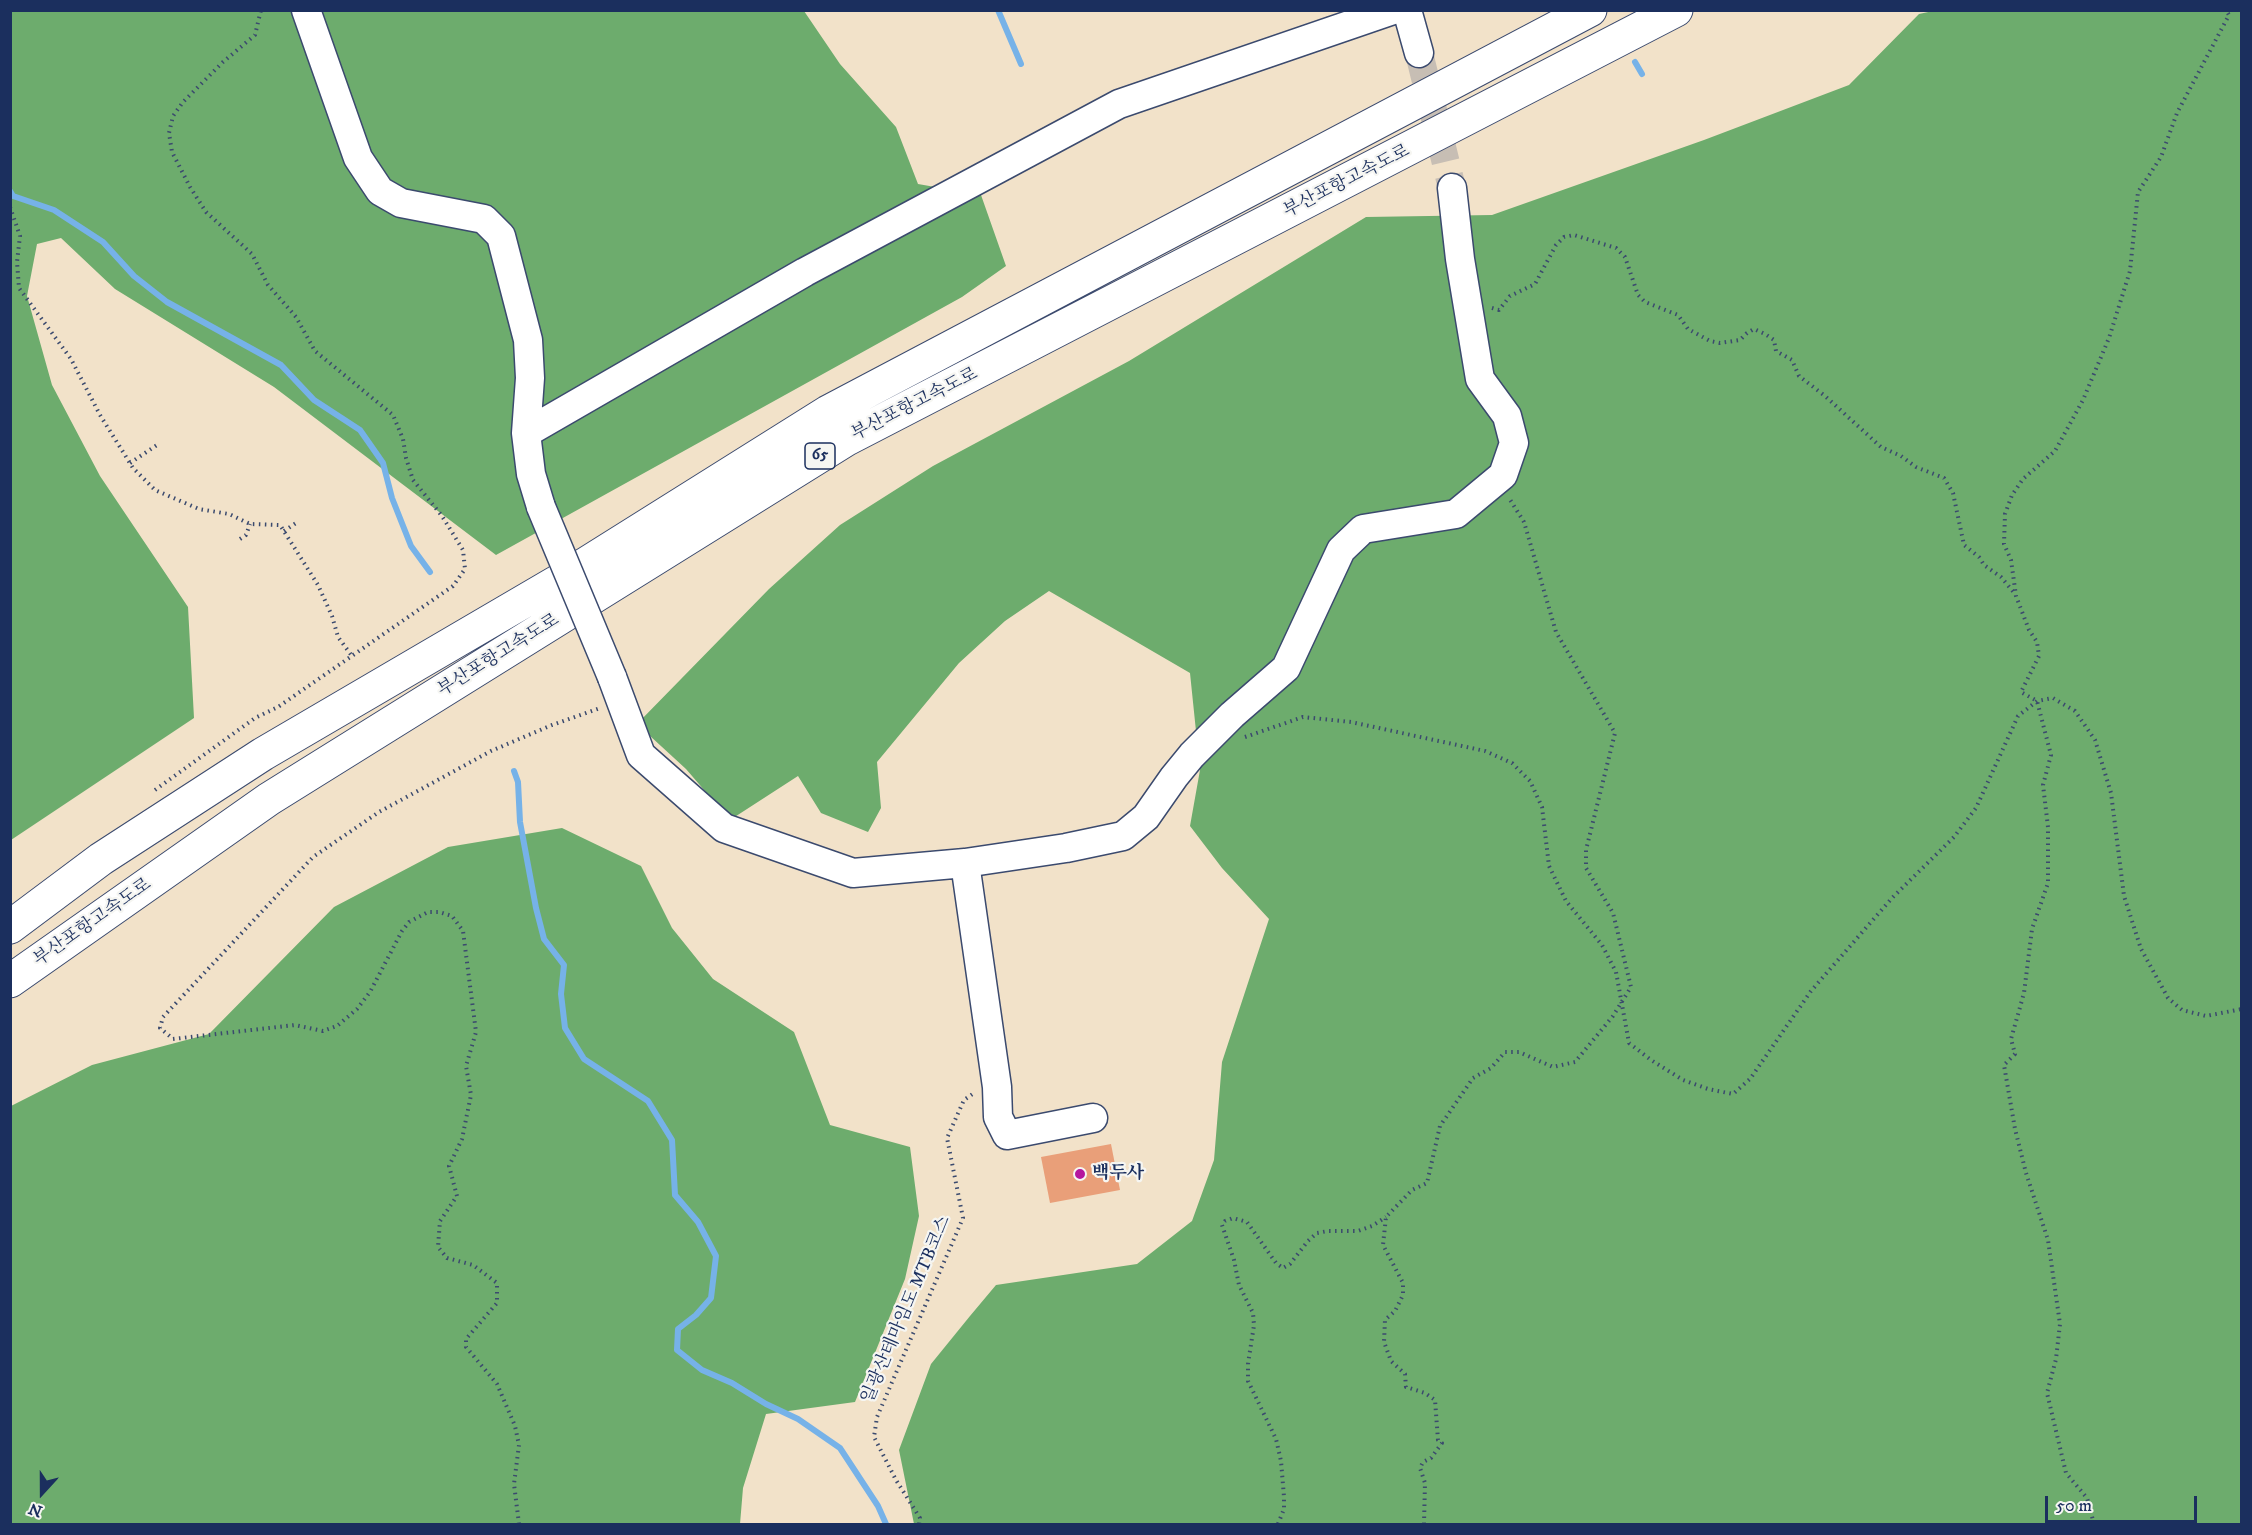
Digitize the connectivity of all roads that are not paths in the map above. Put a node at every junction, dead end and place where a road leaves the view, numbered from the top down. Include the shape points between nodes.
1 (306, 10) edge
2 (1393, 10) edge
3 (1407, 10) edge
4 (1590, 10) edge
5 (1676, 10) edge
6 (1419, 53) tunnel mouth
7 (1452, 188) tunnel mouth
8 (526, 433) junction
9 (965, 863) junction
10 (10, 927) edge
11 (10, 981) edge
12 (1093, 1118) dead end

1 - 8 lane via 358,158 381,190 400,202 484,219 501,236 528,340
2 - 8 lane via 1119,104 805,272
3 - 6 lane
4 - 10 highway, 부산포항고속도로 / 65 via 828,412 557,582 263,754 101,859
5 - 11 highway, 부산포항고속도로 / 65 via 847,439 269,799
7 - 9 lane via 1480,379 1507,416 1514,443 1503,475 1456,514 1364,529 1341,550 1286,668 1192,755 1146,818 1123,836
8 - 9 lane, bridge via 531,474 541,507 642,755 724,828 853,873
9 - 12 lane via 998,1117 1007,1135

